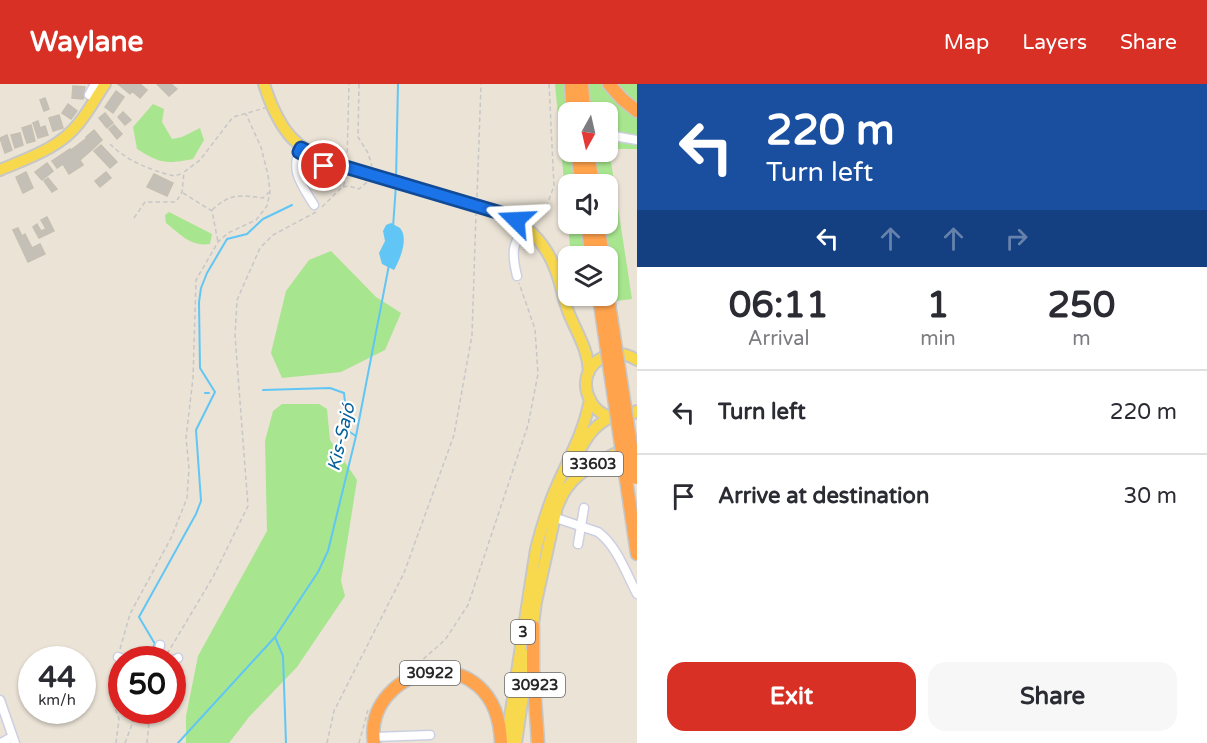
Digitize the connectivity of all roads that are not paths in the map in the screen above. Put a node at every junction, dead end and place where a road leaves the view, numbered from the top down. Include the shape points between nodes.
1 (95, 84) edge
2 (105, 84) edge
3 (264, 84) edge
4 (571, 84) edge
5 (582, 84) edge
6 (609, 84) edge
7 (89, 95) dead end
8 (572, 102) edge
9 (583, 102) edge
10 (637, 111) edge
11 (288, 134) junction
12 (618, 137) edge
13 (637, 140) edge
14 (300, 150) junction
15 (324, 160) junction
16 (346, 166) junction
17 (0, 170) edge
18 (314, 204) dead end
19 (525, 223) junction
20 (517, 276) road end
21 (605, 306) edge
22 (583, 343) junction
23 (615, 354) junction
24 (637, 360) edge
25 (589, 372) junction
26 (590, 399) junction
27 (637, 411) edge
28 (611, 417) junction
29 (637, 442) edge
30 (633, 481) edge
31 (560, 499) joint
32 (584, 508) dead end
33 (554, 517) junction
34 (580, 526) junction
35 (578, 544) dead end
36 (637, 554) edge
37 (637, 594) edge
38 (533, 626) junction
39 (0, 700) edge
40 (430, 735) dead end
41 (14, 740) edge
42 (374, 740) edge
43 (1, 743) edge
44 (501, 743) edge
45 (506, 743) edge
46 (516, 743) edge
47 (538, 743) edge

1 - 7 street
2 - 17 main road via 81,122 63,139
3 - 11 main road
4 - 8 highway
5 - 9 highway
6 - 10 highway
11 - 14 main road
11 - 15 street via 317,151
12 - 13 street
14 - 15 main road
14 - 16 street via 324,166
14 - 18 street via 296,171
15 - 16 main road
16 - 19 main road, bridge
19 - 20 street via 512,256
19 - 22 main road via 548,252 567,310
21 - 30 highway, bridge
22 - 23 main road via 593,351
22 - 25 main road
23 - 24 main road
23 - 25 main road via 601,359
25 - 26 main road, 3 via 586,387
26 - 28 main road via 598,411
26 - 45 main road, 3 via 580,436 552,497 536,549
27 - 28 main road, 3 via 625,417
28 - 33 main road, 3 via 590,433 582,446 560,491
29 - 31 main road, 33603 via 584,469
30 - 36 highway
31 - 33 main road, 3
32 - 34 street
33 - 34 street
33 - 38 main road, 3
34 - 35 street
34 - 37 street via 598,532 608,542
38 - 46 main road, 3
38 - 47 highway, 30923
39 - 41 street
40 - 42 street
41 - 43 street
42 - 44 highway, 30922 via 375,725 387,697 412,678 439,672 470,681 487,695 499,719

